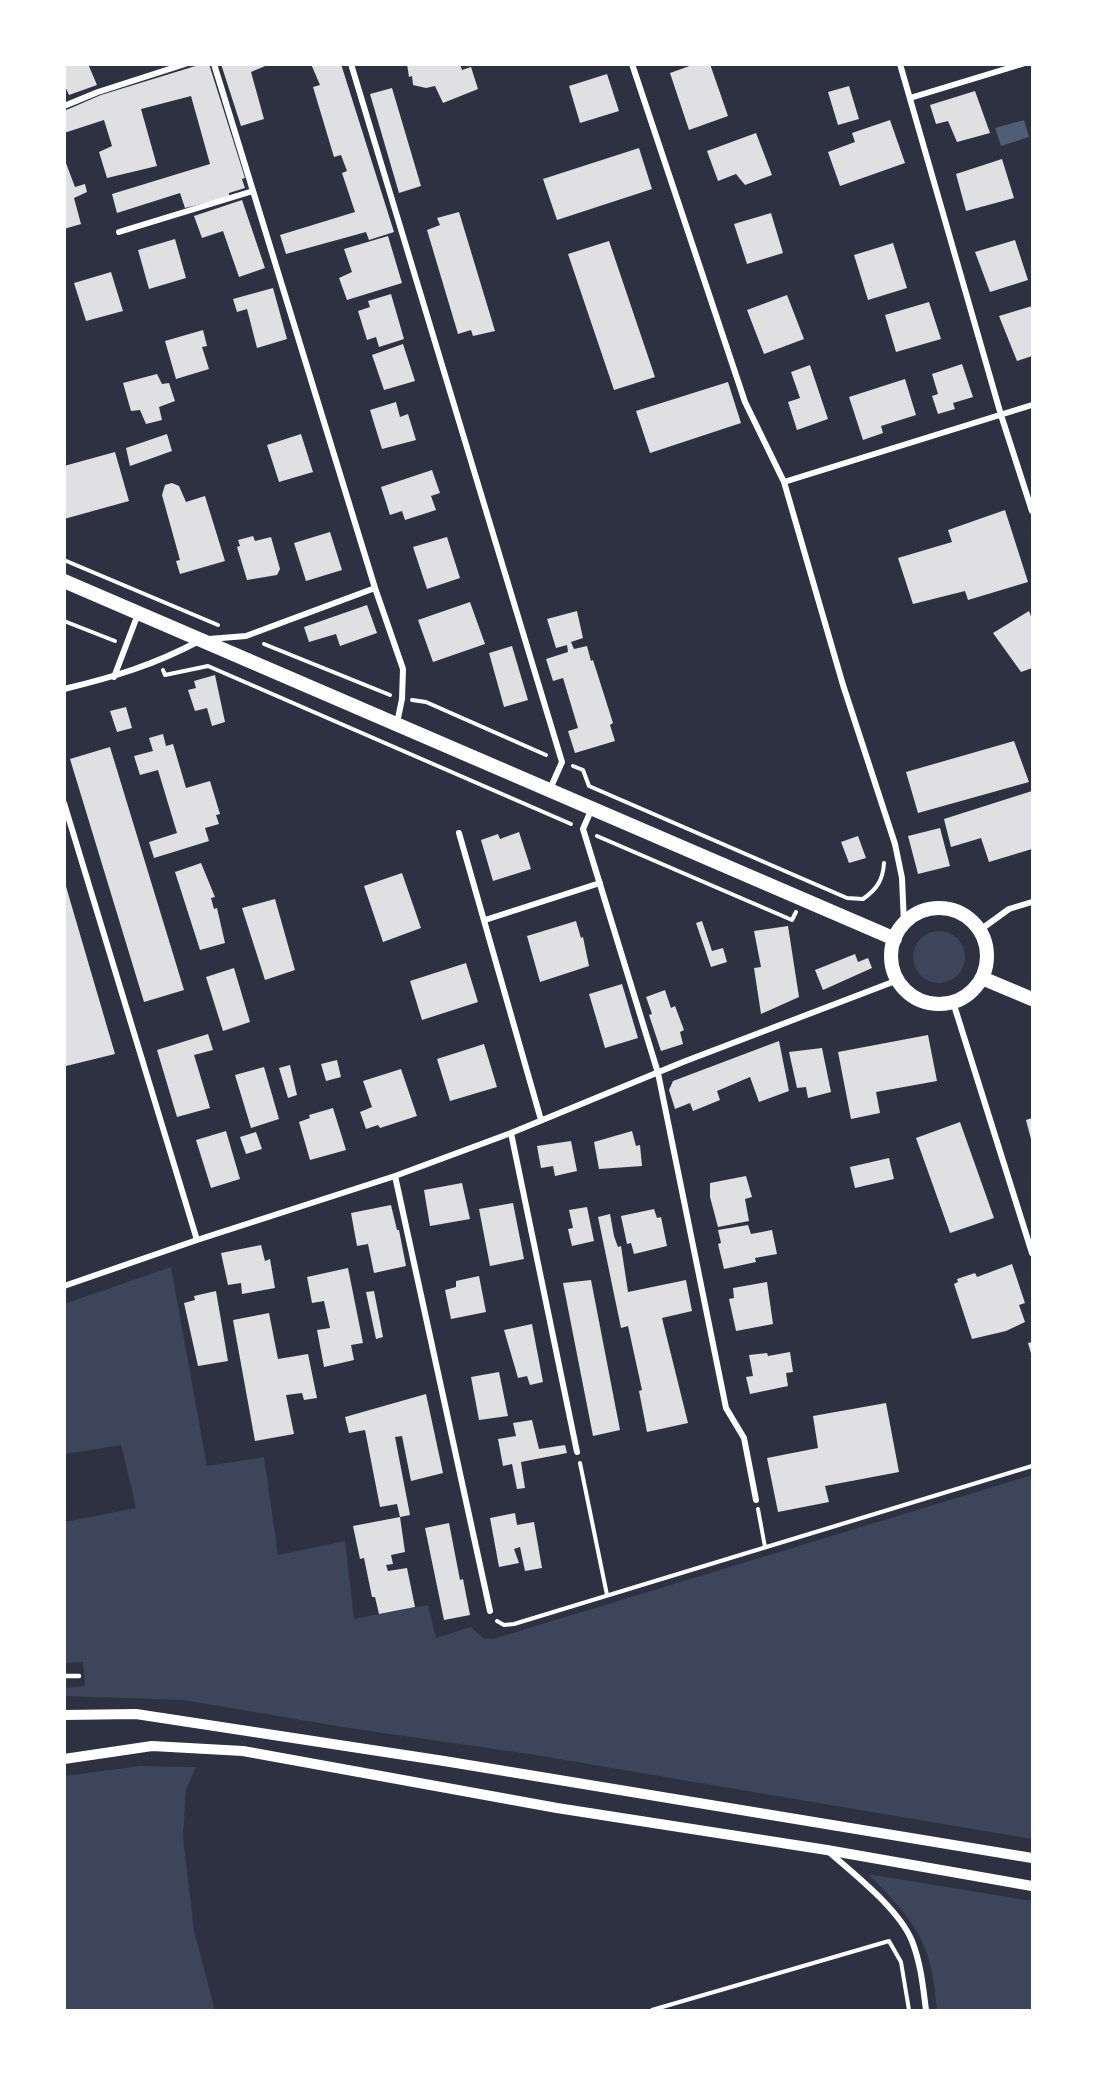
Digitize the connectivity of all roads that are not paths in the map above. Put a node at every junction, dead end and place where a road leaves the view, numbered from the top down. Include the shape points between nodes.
1 (185, 64) edge
2 (214, 64) edge
3 (351, 64) edge
4 (632, 64) edge
5 (900, 64) edge
6 (1022, 64) edge
7 (910, 98) junction
8 (64, 106) edge
9 (253, 191) junction
10 (119, 232) dead end
11 (1032, 405) edge
12 (1001, 415) junction
13 (784, 482) junction
14 (1032, 511) edge
15 (64, 581) edge
16 (375, 588) junction
17 (138, 612) junction
18 (202, 640) junction
19 (114, 678) junction
20 (64, 689) edge
21 (397, 723) junction
22 (550, 790) junction
23 (64, 803) edge
24 (592, 808) junction
25 (459, 833) dead end
26 (600, 883) junction
27 (1032, 902) edge
28 (485, 920) junction
29 (904, 924) junction
30 (980, 930) junction
31 (895, 939) junction
32 (982, 978) junction
33 (898, 981) junction
34 (1032, 999) edge
35 (953, 1002) junction
36 (658, 1073) junction
37 (541, 1120) junction
38 (511, 1133) junction
39 (395, 1176) junction
40 (197, 1240) junction
41 (1032, 1253) edge
42 (64, 1286) edge
43 (577, 1452) road end
44 (756, 1500) road end
45 (490, 1611) road end
46 (64, 1676) edge
47 (79, 1676) dead end
48 (64, 1715) edge
49 (64, 1759) edge
50 (826, 1850) junction
51 (1032, 1858) edge
52 (1032, 1886) edge
53 (926, 2010) edge

1 - 8 street
2 - 9 street
3 - 22 street via 562,762
4 - 13 street via 745,402
5 - 7 street
6 - 7 street
7 - 12 street
9 - 10 street
9 - 16 street
11 - 12 street
12 - 13 street
12 - 14 street
13 - 29 street via 895,844 902,878
15 - 17 main road
16 - 18 street via 246,636
16 - 21 street via 403,669
17 - 18 main road
17 - 19 street
18 - 19 street via 160,662
18 - 21 main road
19 - 20 street
21 - 22 main road
22 - 24 main road
23 - 40 street
24 - 26 street via 583,829
24 - 31 main road
25 - 28 street
26 - 28 street
26 - 36 street
27 - 30 street via 1009,909
28 - 37 street
29 - 30 main road via 922,912 943,908 964,915
29 - 31 main road
30 - 32 main road via 987,954
31 - 33 main road via 892,960
32 - 34 main road
32 - 35 main road via 970,993
33 - 35 main road via 922,1001
33 - 36 street
35 - 41 street
36 - 37 street
36 - 44 street via 726,1408 744,1438
37 - 38 street
38 - 39 street
38 - 43 street
39 - 40 street
39 - 45 street
40 - 42 street
46 - 47 lane
48 - 51 street via 136,1714
49 - 50 street via 152,1746 243,1751 557,1808
50 - 52 street
50 - 53 street via 876,1895 903,1926 920,1968

